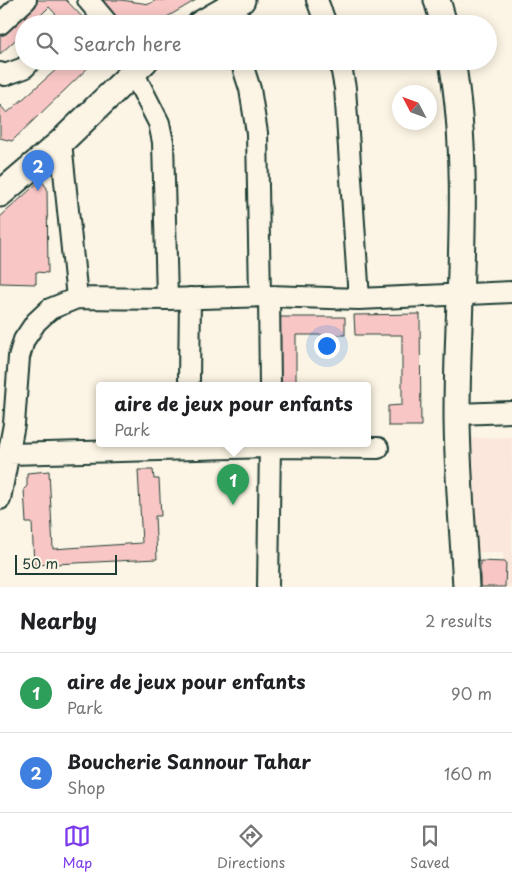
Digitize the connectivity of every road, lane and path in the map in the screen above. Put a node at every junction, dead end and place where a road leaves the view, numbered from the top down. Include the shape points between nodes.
1 (26, 0) edge
2 (88, 0) edge
3 (317, 0) edge
4 (437, 0) edge
5 (100, 15) edge
6 (323, 15) edge
7 (441, 15) edge
8 (0, 24) edge
9 (19, 70) edge
10 (134, 70) edge
11 (142, 70) edge
12 (244, 70) edge
13 (342, 70) edge
14 (454, 70) edge
15 (0, 73) edge
16 (60, 142) junction
17 (0, 194) edge
18 (512, 292) edge
19 (460, 294) junction
20 (264, 296) junction
21 (77, 298) junction
22 (190, 298) junction
23 (167, 299) junction
24 (359, 299) junction
25 (189, 380) dead end
26 (270, 382) edge
27 (512, 412) edge
28 (457, 414) junction
29 (7, 423) edge
30 (212, 447) edge
31 (270, 447) edge
32 (342, 447) edge
33 (378, 448) dead end
34 (9, 454) junction
35 (0, 499) edge
36 (268, 587) edge
37 (466, 587) edge

1 - 8 street
2 - 5 street
3 - 6 street
4 - 7 main road
9 - 15 street via 5,75
10 - 16 main road
11 - 23 street via 163,142
12 - 20 street via 257,133
13 - 24 street via 346,88
14 - 19 main road via 462,213
16 - 17 main road
16 - 21 street
18 - 19 street
19 - 24 street
19 - 28 main road
20 - 22 street
20 - 24 street
20 - 26 street
21 - 23 street
21 - 29 street via 50,309 24,340
22 - 23 street
22 - 25 street
27 - 28 street
28 - 37 main road
29 - 34 street
30 - 34 street
31 - 36 street
32 - 33 street
34 - 35 street

